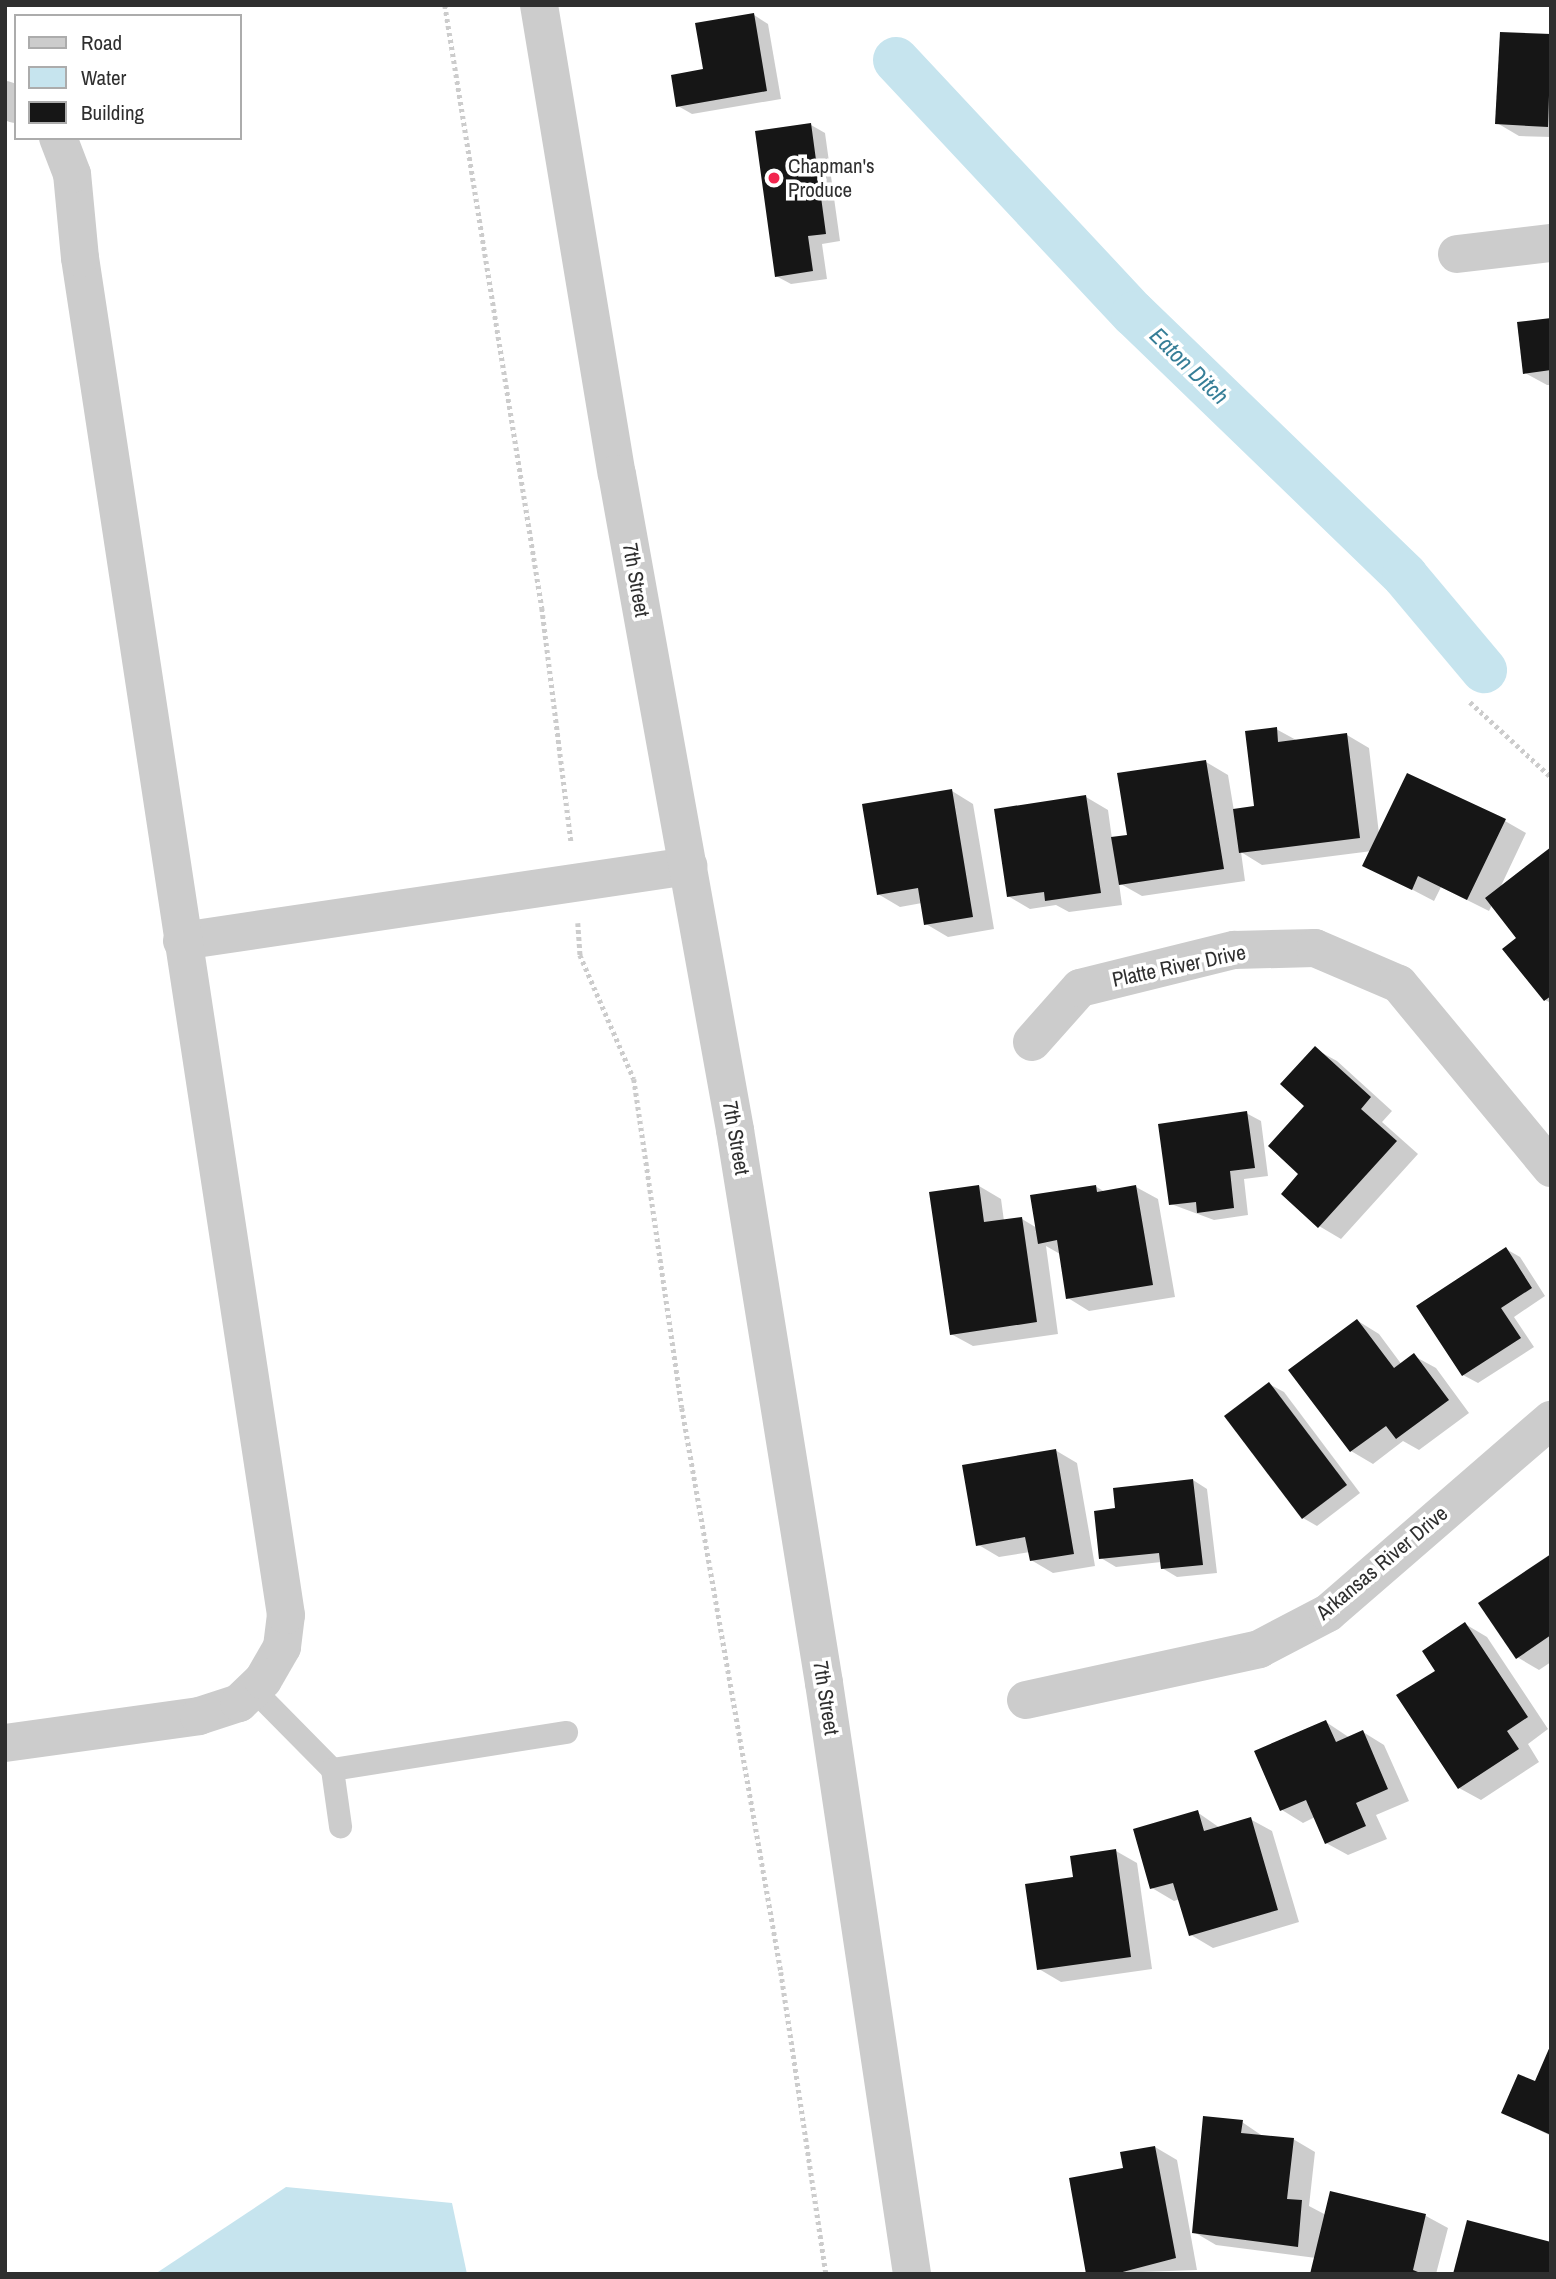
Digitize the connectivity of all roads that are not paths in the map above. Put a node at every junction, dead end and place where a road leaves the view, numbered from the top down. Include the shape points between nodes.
1 (539, 5) edge
2 (59, 140) edge
3 (1551, 243) edge
4 (1457, 254) dead end
5 (688, 866) junction
6 (182, 941) junction
7 (1032, 1042) dead end
8 (1551, 1168) edge
9 (1551, 1420) edge
10 (253, 1689) junction
11 (1026, 1700) dead end
12 (566, 1732) dead end
13 (5, 1743) edge
14 (332, 1769) junction
15 (340, 1826) dead end
16 (912, 2274) edge

1 - 5 street, 7th Street
2 - 6 street via 72,174 79,258
3 - 4 street
5 - 6 street
5 - 16 street, 7th Street via 824,1683
6 - 10 street via 286,1615 282,1647
7 - 8 street, Platte River Drive via 1080,988 1234,950 1315,948 1399,984
9 - 11 street, Arkansas River Drive via 1328,1613 1259,1649
10 - 13 street via 239,1703 200,1716
10 - 14 lane
12 - 14 lane
14 - 15 lane

